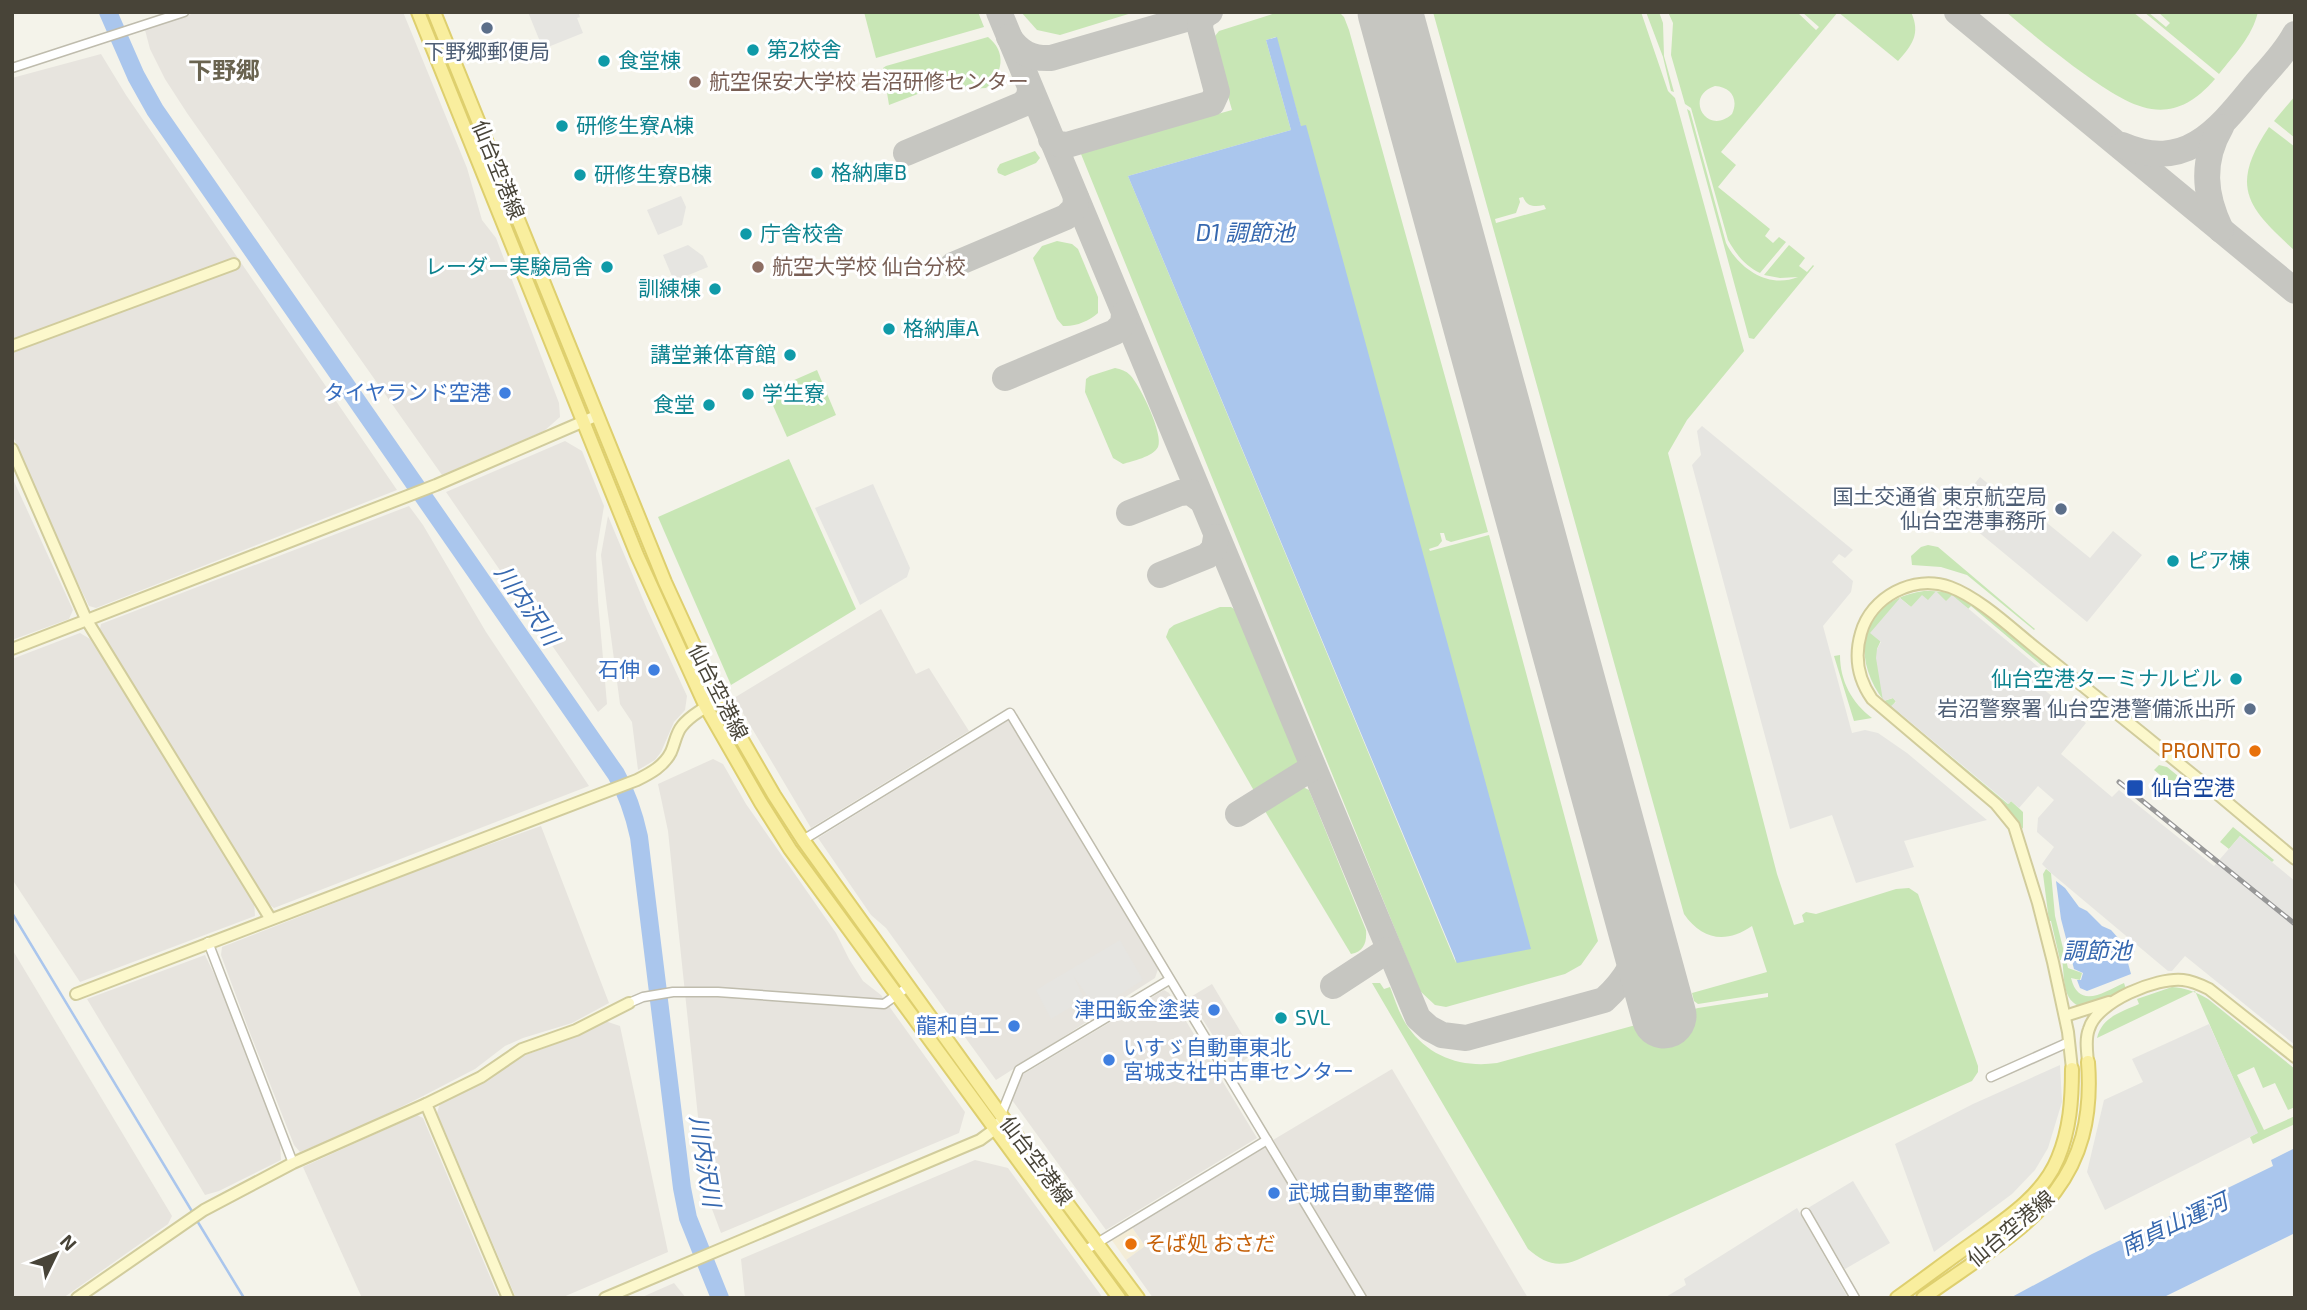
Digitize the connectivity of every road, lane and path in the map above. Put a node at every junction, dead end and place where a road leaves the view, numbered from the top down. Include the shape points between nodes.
1 (184, 12) edge
2 (418, 12) edge
3 (434, 12) edge
4 (12, 68) edge
5 (234, 264) dead end
6 (12, 346) edge
7 (596, 416) junction
8 (583, 421) junction
9 (12, 449) edge
10 (86, 619) junction
11 (12, 649) edge
12 (719, 700) junction
13 (706, 707) junction
14 (803, 840) junction
15 (2295, 859) edge
16 (271, 918) junction
17 (208, 942) junction
18 (1169, 980) junction
19 (909, 986) junction
20 (76, 994) dead end
21 (896, 995) junction
22 (2115, 1000) junction
23 (629, 1003) joint
24 (2065, 1016) junction
25 (2069, 1042) junction
26 (2295, 1057) edge
27 (2088, 1062) joint
28 (2072, 1069) joint
29 (1991, 1077) dead end
30 (426, 1104) junction
31 (1001, 1115) junction
32 (2069, 1121) junction
33 (2086, 1126) junction
34 (995, 1129) junction
35 (1267, 1140) junction
36 (293, 1163) junction
37 (2044, 1181) junction
38 (2057, 1191) junction
39 (1806, 1213) dead end
40 (1097, 1242) junction
41 (1084, 1251) junction
42 (77, 1298) edge
43 (508, 1298) edge
44 (605, 1298) edge
45 (1119, 1298) edge
46 (1138, 1298) edge
47 (1362, 1298) edge
48 (1855, 1298) edge
49 (1897, 1298) edge
50 (1923, 1298) edge

1 - 4 street
2 - 8 main road, 仙台空港線
3 - 7 main road, 仙台空港線
5 - 6 street
7 - 8 street
7 - 12 main road, 仙台空港線
8 - 10 street via 436,485
8 - 13 main road, 仙台空港線
9 - 10 street
10 - 11 street
10 - 16 street
12 - 13 street
12 - 14 main road, 仙台空港線
13 - 16 street via 680,729 663,764 637,780
13 - 21 main road, 仙台空港線 via 790,849
14 - 18 street via 1010,713
14 - 19 main road, 仙台空港線
15 - 24 street via 1969,596 1935,584 1905,587 1882,600 1867,618 1857,648 1860,678 1872,699 1996,804 2014,825
16 - 17 street
17 - 20 street
17 - 36 street
18 - 31 street via 1019,1070
18 - 35 street
19 - 21 street
19 - 31 main road, 仙台空港線
21 - 23 street via 884,1004 673,992
21 - 34 main road, 仙台空港線
22 - 24 street
22 - 26 street via 2159,981 2195,983 2209,989
22 - 27 street via 2089,1027
23 - 30 street via 576,1030 522,1049 481,1077
24 - 25 street
25 - 28 street
25 - 29 street
27 - 33 main road, 仙台空港線
28 - 32 main road, 仙台空港線
30 - 36 street
30 - 43 street
31 - 34 street
31 - 40 main road, 仙台空港線
32 - 33 street
32 - 37 main road, 仙台空港線 via 2057,1160
33 - 38 main road, 仙台空港線 via 2073,1165
34 - 41 main road, 仙台空港線
34 - 44 street via 980,1140
35 - 40 street
35 - 47 street
36 - 42 street via 204,1210
37 - 38 street
37 - 49 main road, 仙台空港線 via 2009,1216
38 - 50 main road, 仙台空港線 via 2016,1230
39 - 48 street
40 - 41 street
40 - 46 main road, 仙台空港線
41 - 45 main road, 仙台空港線

